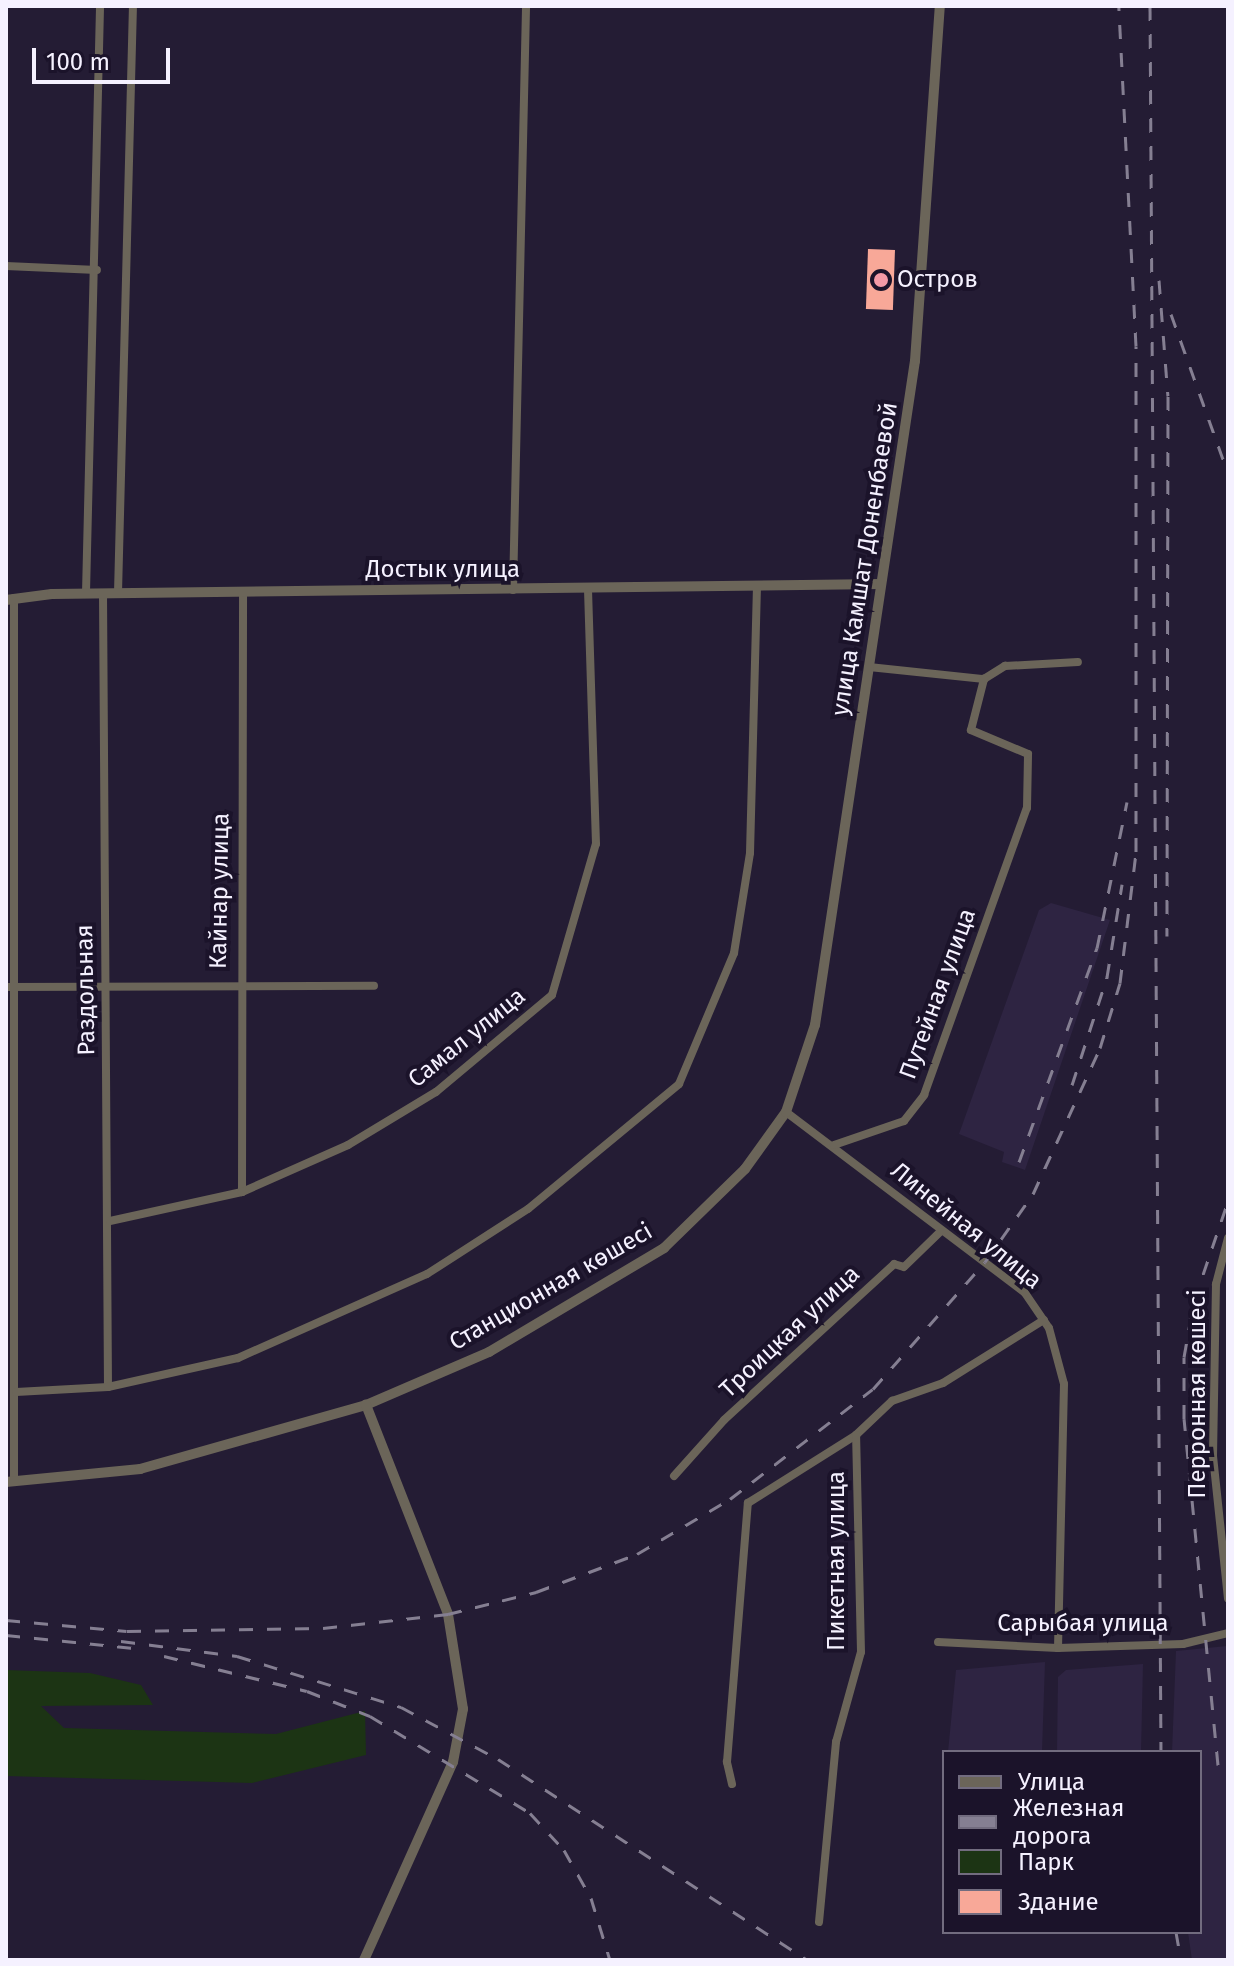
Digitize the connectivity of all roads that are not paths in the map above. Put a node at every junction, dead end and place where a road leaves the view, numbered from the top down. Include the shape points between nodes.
1 (100, 6) edge
2 (133, 6) edge
3 (526, 6) edge
4 (940, 6) edge
5 (6, 266) edge
6 (97, 270) junction
7 (881, 584) junction
8 (757, 586) junction
9 (588, 588) junction
10 (513, 590) junction
11 (243, 592) junction
12 (86, 593) junction
13 (103, 593) junction
14 (118, 593) junction
15 (10, 599) edge
16 (1078, 662) dead end
17 (869, 667) junction
18 (984, 679) junction
19 (374, 986) dead end
20 (6, 987) edge
21 (17, 987) junction
22 (106, 987) junction
23 (239, 987) junction
24 (786, 1112) junction
25 (834, 1145) junction
26 (242, 1192) junction
27 (110, 1221) junction
28 (940, 1232) junction
29 (1228, 1238) edge
30 (6, 1290) edge
31 (19, 1291) junction
32 (1044, 1320) junction
33 (108, 1387) junction
34 (16, 1392) junction
35 (366, 1405) junction
36 (856, 1435) junction
37 (674, 1476) dead end
38 (10, 1482) edge
39 (1228, 1598) edge
40 (1228, 1633) edge
41 (938, 1642) dead end
42 (1058, 1648) junction
43 (732, 1784) dead end
44 (819, 1922) dead end
45 (364, 1960) edge

1 - 6 street
2 - 14 street
3 - 10 street
4 - 7 street, улица Камшат Доненбаевой via 921,317
5 - 6 street
6 - 12 street
7 - 8 street, Достык улица
7 - 17 street, улица Камшат Доненбаевой
8 - 9 street, Достык улица
8 - 33 street via 750,853 734,953 679,1084 528,1209 427,1274 238,1358
9 - 10 street, Достык улица
9 - 26 street, Самал улица via 596,844 552,995 436,1092 348,1145
10 - 11 street, Достык улица
11 - 14 street, Достык улица
11 - 23 street, Кайнар улица
12 - 13 street, Достык улица
12 - 15 street, Достык улица
13 - 14 street, Достык улица
13 - 22 street, Раздольная
15 - 21 street
16 - 18 street via 1005,666
17 - 18 street
17 - 24 street, улица Камшат Доненбаевой via 815,1025
18 - 25 street, Путейная улица via 971,730 1028,754 1027,808 924,1095 904,1121
19 - 23 street
20 - 21 street
21 - 22 street
21 - 31 street
22 - 23 street
22 - 27 street, Раздольная
23 - 26 street, Кайнар улица
24 - 25 street, Линейная улица
24 - 35 street, Станционная көшесі via 745,1169 664,1248 489,1352
25 - 28 street, Линейная улица
26 - 27 street, Самал улица
27 - 33 street, Раздольная
28 - 32 street, Линейная улица via 1025,1293
28 - 37 street, Троицкая улица via 904,1267 894,1264 746,1399
29 - 39 street, Перронная көшесі via 1216,1284 1213,1456
30 - 31 street
31 - 34 street
32 - 36 street via 943,1383 892,1401
32 - 42 street, Линейная улица via 1064,1384
33 - 34 street
34 - 38 street
35 - 38 street, Станционная көшесі via 140,1469
35 - 45 street via 448,1614 463,1709 453,1762
36 - 43 street via 748,1503 727,1762
36 - 44 street, Пикетная улица via 861,1652 836,1742
40 - 42 street, Сарыбая улица via 1183,1644
41 - 42 street, Сарыбая улица

